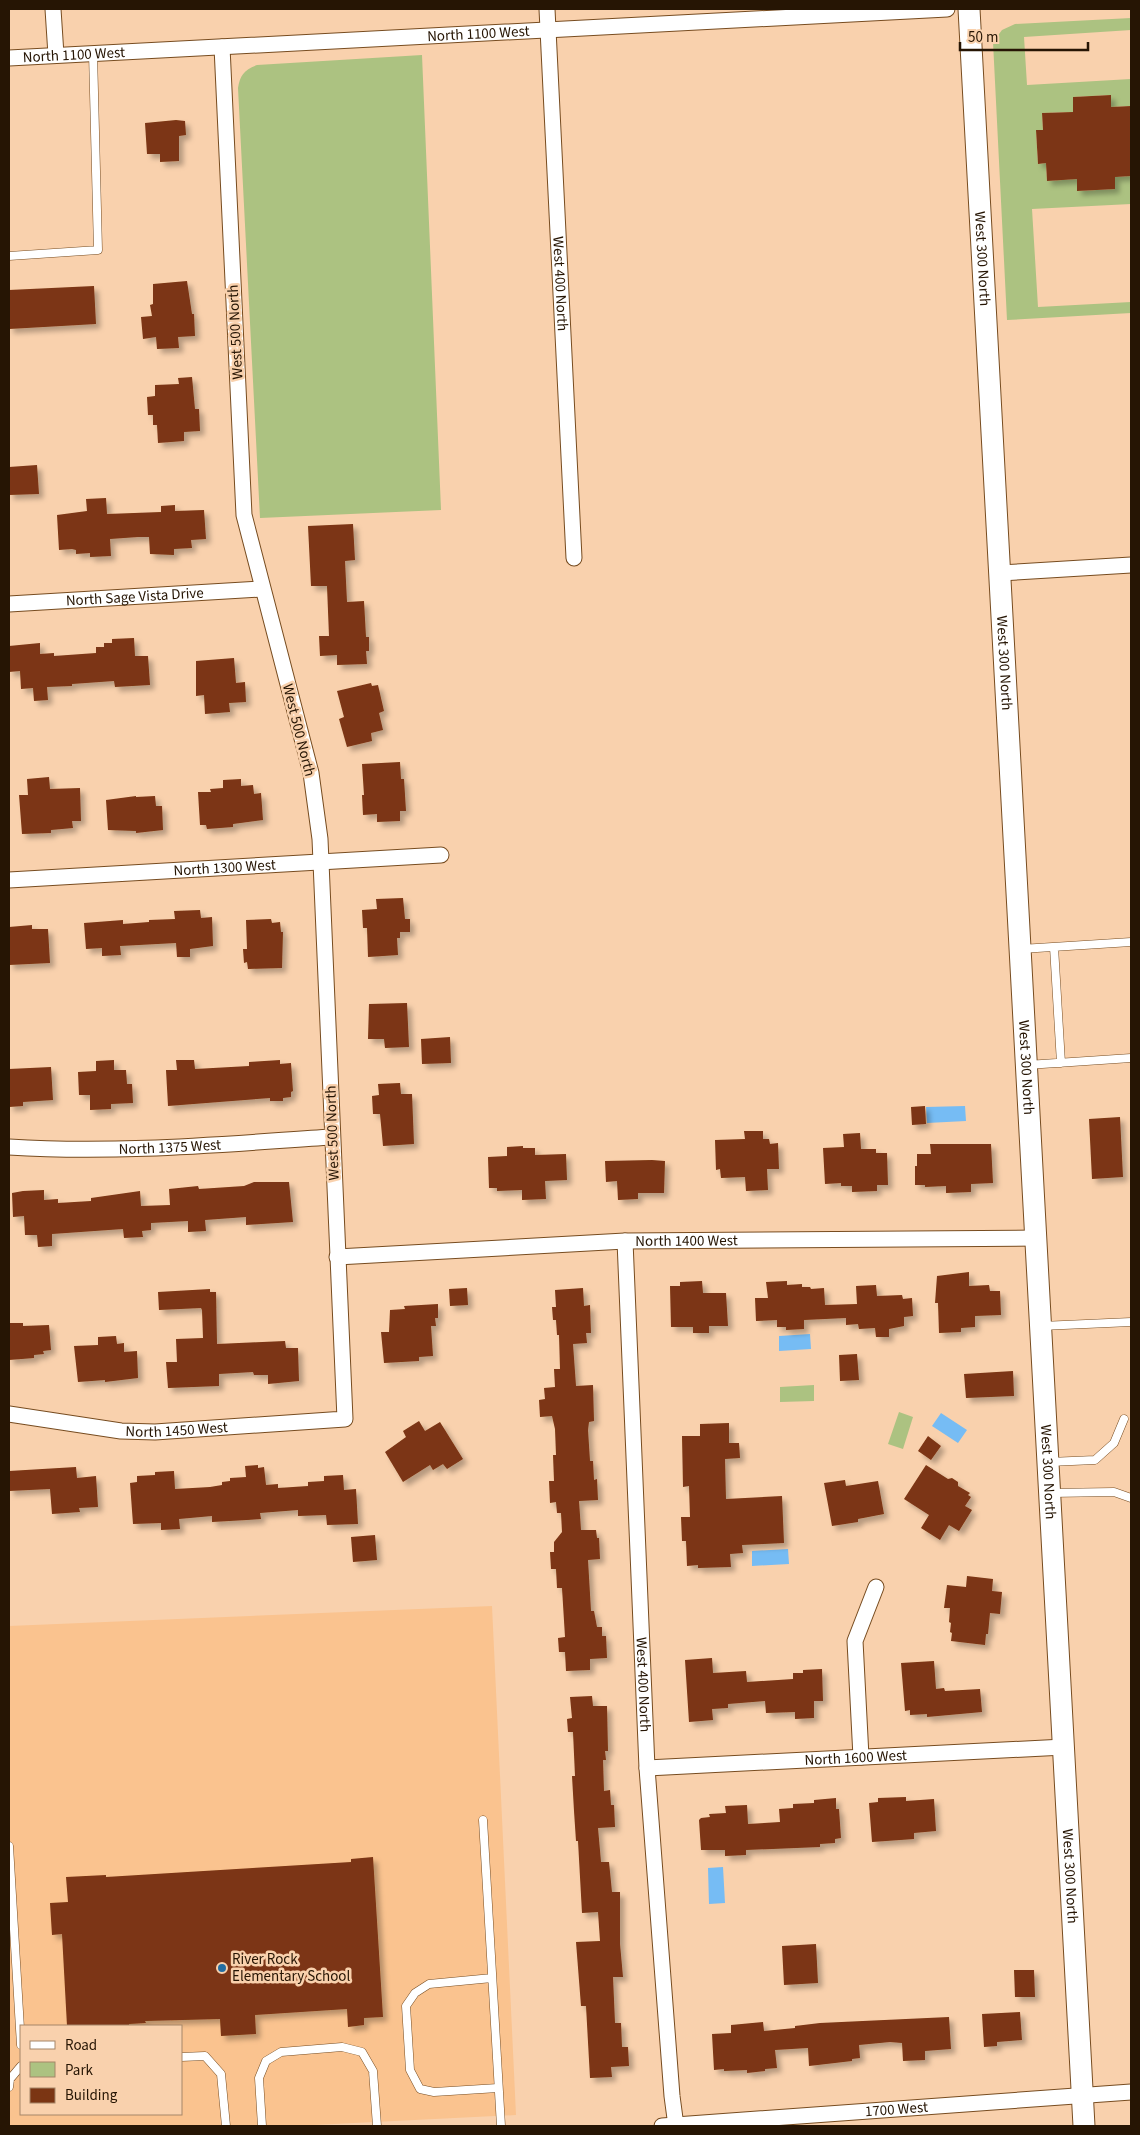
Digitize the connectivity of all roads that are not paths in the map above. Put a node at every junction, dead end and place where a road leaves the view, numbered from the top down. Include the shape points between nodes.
1 (53, 9) edge
2 (547, 9) edge
3 (947, 9) edge
4 (968, 9) edge
5 (548, 29) junction
6 (222, 47) junction
7 (92, 54) junction
8 (56, 55) junction
9 (9, 58) edge
10 (9, 256) edge
11 (574, 558) dead end
12 (1131, 564) edge
13 (1000, 573) junction
14 (262, 589) junction
15 (9, 604) edge
16 (442, 855) dead end
17 (321, 863) junction
18 (9, 880) edge
19 (1131, 942) edge
20 (1054, 947) junction
21 (1021, 949) junction
22 (1131, 1058) edge
23 (1061, 1063) junction
24 (1027, 1066) junction
25 (332, 1137) junction
26 (9, 1147) edge
27 (1037, 1238) junction
28 (625, 1241) junction
29 (337, 1257) junction
30 (1131, 1322) edge
31 (1041, 1326) junction
32 (9, 1414) edge
33 (345, 1419) joint
34 (1124, 1419) dead end
35 (1049, 1462) junction
36 (1050, 1493) junction
37 (1131, 1498) edge
38 (876, 1587) dead end
39 (1064, 1747) junction
40 (861, 1757) junction
41 (646, 1768) junction
42 (483, 1820) dead end
43 (9, 1846) edge
44 (492, 1978) junction
45 (20, 2028) edge
46 (182, 2057) edge
47 (20, 2067) edge
48 (9, 2087) edge
49 (498, 2088) junction
50 (1131, 2092) edge
51 (1082, 2096) junction
52 (226, 2126) edge
53 (262, 2126) edge
54 (377, 2126) edge
55 (501, 2126) edge
56 (662, 2126) edge
57 (676, 2126) edge
58 (1084, 2126) edge

1 - 8 street
2 - 5 street, West 400 North
3 - 5 street, North 1100 West
4 - 13 street, West 300 North
5 - 6 street, North 1100 West
5 - 11 street, West 400 North
6 - 7 street, North 1100 West
6 - 14 street, West 500 North via 244,515
7 - 8 street, North 1100 West
7 - 10 lane via 98,250
8 - 9 street, North 1100 West
12 - 13 street
13 - 21 street, West 300 North
14 - 15 street, North Sage Vista Drive
14 - 17 street, West 500 North via 311,773
16 - 17 street, North 1300 West
17 - 18 street, North 1300 West
17 - 25 street, West 500 North
19 - 20 lane
20 - 21 lane
20 - 23 lane
21 - 24 street, West 300 North
22 - 23 lane
23 - 24 lane
24 - 27 street, West 300 North
25 - 26 street, North 1375 West via 130,1149
25 - 29 street, West 500 North
27 - 28 street, North 1400 West
27 - 31 street, West 300 North
28 - 29 street, North 1400 West
28 - 41 street, West 400 North
29 - 33 street, West 500 North
30 - 31 lane
31 - 35 street, West 300 North
32 - 33 street, North 1450 West via 155,1432
34 - 35 lane via 1114,1443 1095,1460
35 - 36 street, West 300 North
36 - 37 lane via 1114,1492
36 - 39 street, West 300 North
38 - 40 street via 855,1640
39 - 40 street, North 1600 West
39 - 51 street, West 300 North
40 - 41 street, North 1600 West
41 - 57 street, West 400 North
42 - 44 lane
43 - 45 lane
44 - 49 lane
44 - 49 lane via 429,1984 415,1992 406,2006 410,2070 420,2089 434,2092
46 - 52 lane via 205,2056 221,2074
47 - 48 lane via 10,2079
49 - 55 lane
50 - 51 street, 1700 West
51 - 57 street, 1700 West
51 - 58 street, West 300 North
53 - 54 lane via 259,2078 266,2061 280,2052 342,2047 362,2052 373,2071
56 - 57 street, 1700 West

